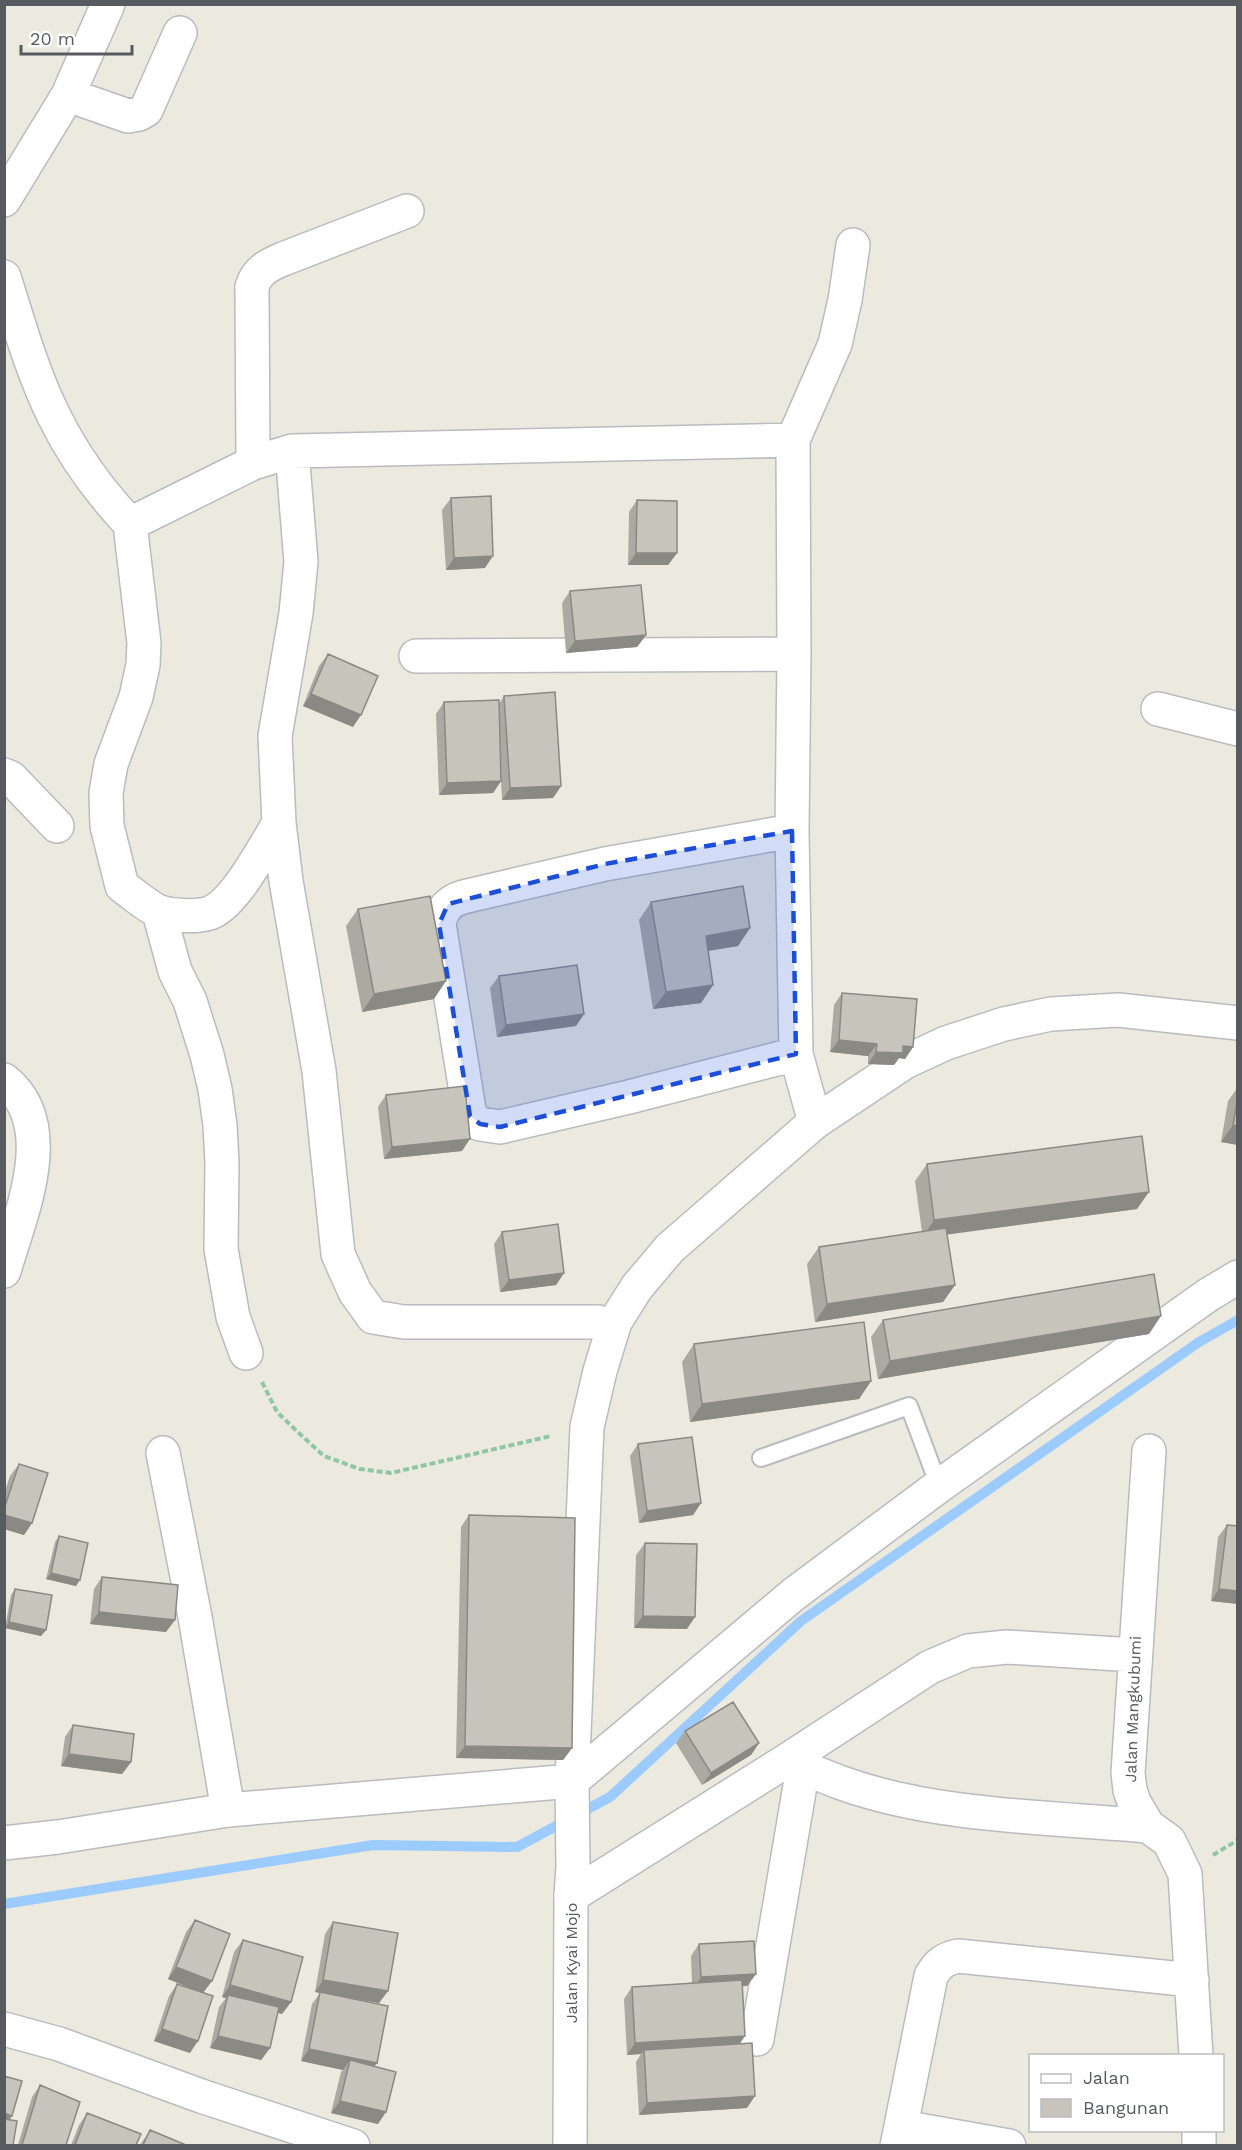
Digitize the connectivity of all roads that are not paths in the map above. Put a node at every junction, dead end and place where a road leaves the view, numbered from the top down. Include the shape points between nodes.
1 (108, 4) edge
2 (180, 33) dead end
3 (68, 95) junction
4 (4, 200) edge
5 (407, 211) dead end
6 (853, 245) dead end
7 (4, 277) edge
8 (793, 440) junction
9 (292, 451) junction
10 (253, 463) junction
11 (130, 524) junction
12 (794, 654) junction
13 (416, 656) dead end
14 (1158, 709) dead end
15 (1238, 729) edge
16 (4, 775) edge
17 (279, 823) junction
18 (57, 826) dead end
19 (792, 831) junction
20 (159, 912) junction
21 (1238, 1023) edge
22 (796, 1054) junction
23 (4, 1080) edge
24 (815, 1122) junction
25 (6, 1260) edge
26 (1238, 1277) edge
27 (598, 1322) dead end
28 (246, 1353) road end
29 (1149, 1451) dead end
30 (163, 1453) dead end
31 (761, 1458) dead end
32 (939, 1486) junction
33 (1134, 1655) junction
34 (796, 1764) junction
35 (572, 1788) junction
36 (228, 1810) junction
37 (1148, 1826) junction
38 (4, 1843) edge
39 (572, 1881) junction
40 (1192, 1980) junction
41 (4, 2029) edge
42 (757, 2039) dead end
43 (1196, 2054) edge
44 (900, 2136) edge
45 (353, 2145) edge
46 (570, 2145) edge
47 (1009, 2145) edge

1 - 3 street
2 - 3 street via 146,110 139,114 128,116
3 - 4 street
5 - 10 street via 264,267 255,278
6 - 8 street via 835,344
7 - 11 street via 32,364 54,416 88,474
8 - 9 street
8 - 12 street
9 - 10 street
9 - 17 street via 301,562 274,736
10 - 11 street
11 - 20 street via 144,643 143,665 136,697 111,764 106,793 107,826 122,886
12 - 13 street
12 - 19 street
14 - 15 street
16 - 18 street
17 - 20 street via 225,904 213,912 189,916
17 - 27 street via 319,1071 338,1254 355,1292 373,1317 404,1322
19 - 22 street
19 - 22 street via 605,864 463,897 448,904 439,924 470,1116 480,1124 500,1127
20 - 28 street via 215,1089 222,1163 221,1249 233,1317
21 - 24 street, Jalan Kyai Mojo via 1118,1010 1051,1014 1004,1024 946,1043 905,1062
22 - 24 street
23 - 25 street via 16,1089 28,1110 33,1139 33,1163 23,1210
24 - 35 street, Jalan Kyai Mojo via 670,1248 637,1287 615,1322 587,1427
26 - 32 street
29 - 33 street, Jalan Mangkubumi
30 - 36 street
31 - 32 lane via 909,1406
32 - 35 street via 794,1594
33 - 34 street via 1007,1647 968,1651 930,1667
33 - 37 street, Jalan Mangkubumi via 1128,1773 1134,1802
34 - 37 street via 868,1792 904,1801
34 - 39 street
34 - 42 street
35 - 36 street
35 - 39 street, Jalan Kyai Mojo
36 - 38 street
37 - 40 street, Jalan Mangkubumi via 1169,1841 1185,1874
39 - 46 street, Jalan Kyai Mojo
40 - 43 street, Jalan Mangkubumi
40 - 44 street via 958,1956 946,1958 931,1976
41 - 45 street via 59,2044 201,2096
44 - 47 street

